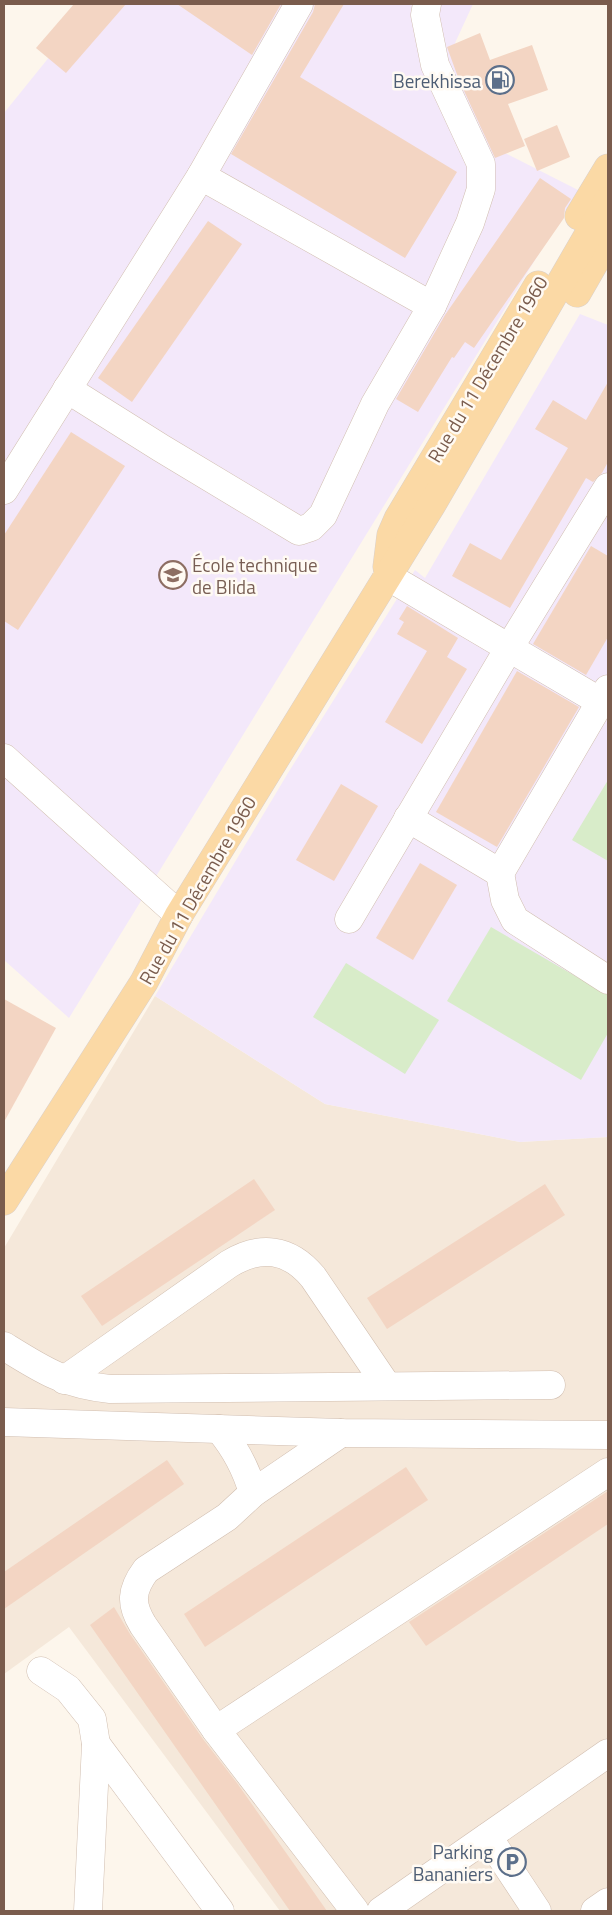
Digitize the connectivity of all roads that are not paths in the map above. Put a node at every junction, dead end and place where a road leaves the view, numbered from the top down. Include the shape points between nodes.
1 (299, 4) edge
2 (427, 4) edge
3 (608, 168) edge
4 (200, 176) junction
5 (608, 201) edge
6 (608, 240) edge
7 (432, 306) junction
8 (67, 390) junction
9 (608, 487) edge
10 (4, 490) edge
11 (387, 576) junction
12 (509, 648) junction
13 (604, 696) edge
14 (4, 758) edge
15 (408, 818) junction
16 (500, 873) junction
17 (179, 915) junction
18 (348, 919) dead end
19 (608, 980) edge
20 (4, 1201) edge
21 (4, 1346) edge
22 (64, 1380) junction
23 (551, 1385) dead end
24 (388, 1386) junction
25 (4, 1422) edge
26 (219, 1429) junction
27 (340, 1433) junction
28 (608, 1435) edge
29 (608, 1472) edge
30 (253, 1493) junction
31 (41, 1671) dead end
32 (216, 1730) junction
33 (96, 1744) junction
34 (608, 1753) edge
35 (488, 1837) junction
36 (608, 1902) edge
37 (88, 1911) edge
38 (220, 1911) edge
39 (355, 1911) edge
40 (381, 1911) edge
41 (537, 1911) edge
42 (595, 1911) edge

1 - 4 street
2 - 7 street via 425,15 435,65 481,164 481,189 470,223
3 - 11 main road, Rue du 11 Décembre 1960 via 398,519 392,535
4 - 7 street
4 - 8 street
5 - 11 main road, Rue du 11 Décembre 1960
6 - 11 main road, Rue du 11 Décembre 1960 via 439,526 417,554
7 - 8 street via 375,404 323,515 311,527 299,532
8 - 10 street
9 - 12 street
11 - 12 street
11 - 17 main road, Rue du 11 Décembre 1960
12 - 13 street
12 - 15 street
13 - 16 street
14 - 17 street
15 - 16 street
15 - 18 street
16 - 19 street via 505,900 515,920
17 - 20 main road, Rue du 11 Décembre 1960 via 144,982
21 - 22 street
22 - 24 street via 110,1389
22 - 24 street via 240,1257 267,1252 280,1254 304,1266 314,1277
23 - 24 street
25 - 26 street
26 - 27 street
26 - 30 street via 244,1465
27 - 28 street
27 - 30 street
29 - 32 street
30 - 32 street via 227,1517 146,1570 134,1591 136,1615
31 - 33 street via 68,1690 92,1719
32 - 39 street
33 - 37 street
33 - 38 street
34 - 35 street
35 - 40 street
35 - 41 street
36 - 42 street

